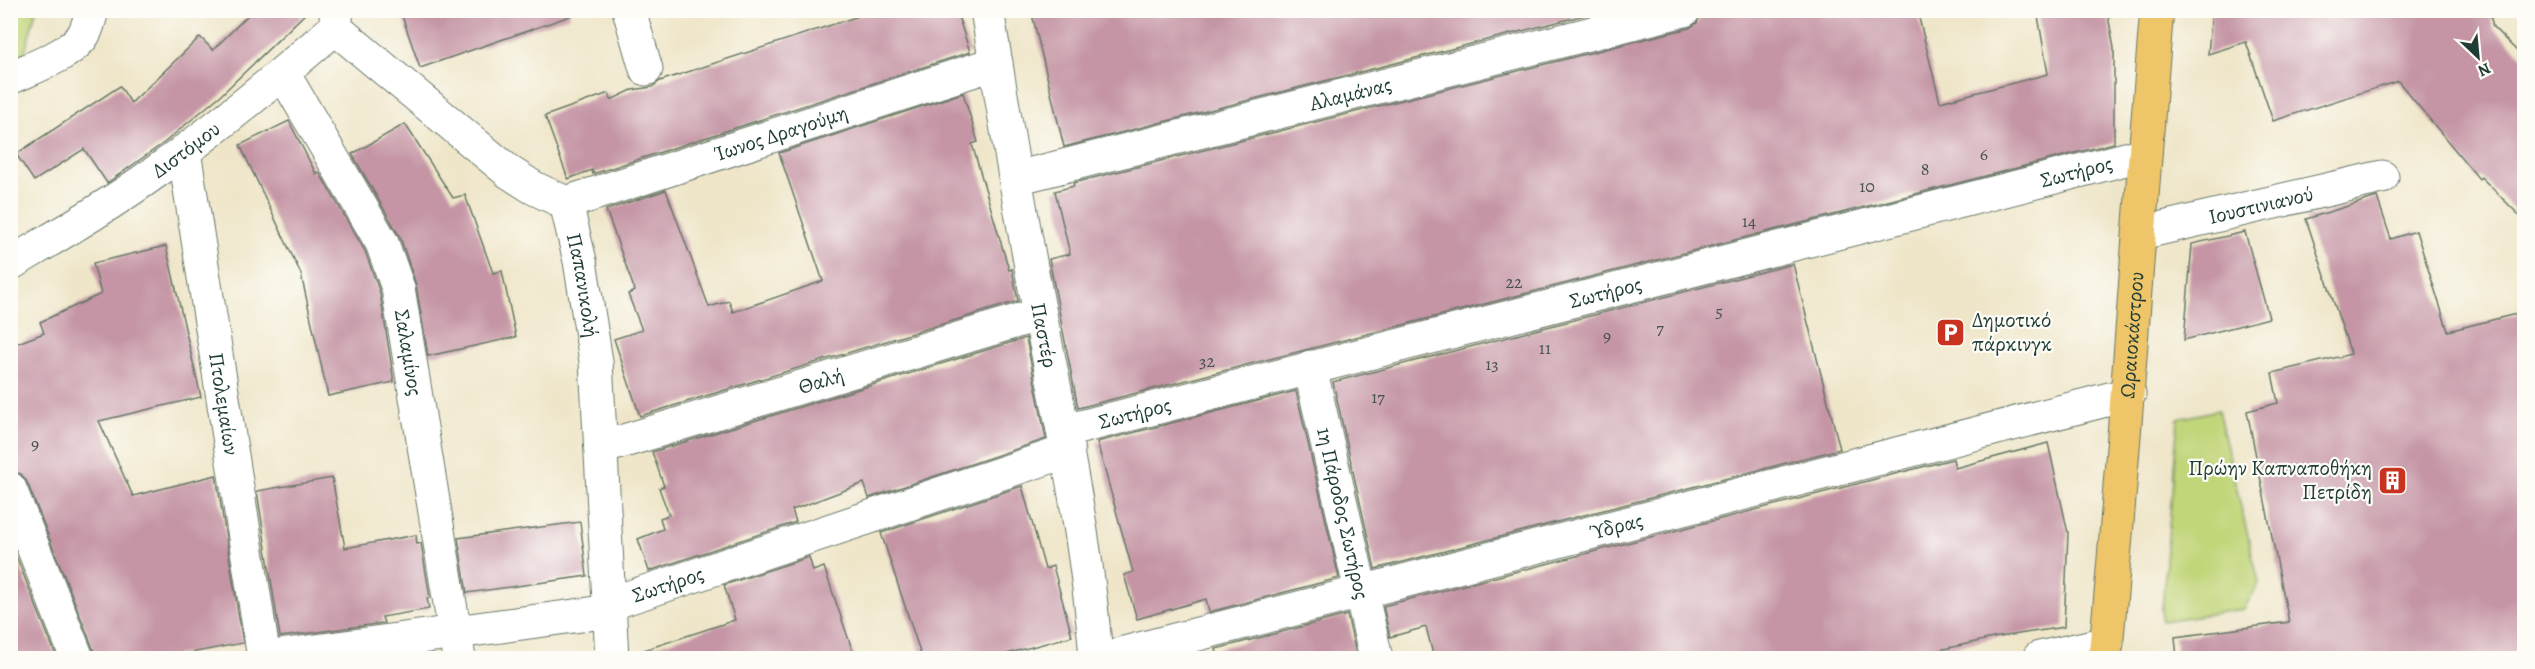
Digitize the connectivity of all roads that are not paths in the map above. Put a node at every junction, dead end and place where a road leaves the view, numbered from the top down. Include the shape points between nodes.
1 (92, 10) edge
2 (629, 10) edge
3 (987, 10) edge
4 (1684, 10) edge
5 (2157, 10) edge
6 (336, 19) edge
7 (996, 63) junction
8 (646, 69) dead end
9 (283, 73) junction
10 (10, 78) edge
11 (184, 152) junction
12 (2145, 154) junction
13 (2382, 177) dead end
14 (1016, 178) junction
15 (566, 203) junction
16 (2141, 233) junction
17 (10, 264) edge
18 (1040, 314) junction
19 (1310, 367) junction
20 (2129, 394) junction
21 (1067, 441) junction
22 (602, 448) junction
23 (10, 489) edge
24 (1359, 592) junction
25 (610, 608) junction
26 (457, 645) edge
27 (2106, 651) edge
28 (77, 658) edge
29 (277, 658) edge
30 (612, 658) edge
31 (1096, 658) edge
32 (1105, 658) edge
33 (1376, 658) edge
34 (2039, 658) edge

1 - 10 street via 84,35 65,51
2 - 8 street
3 - 7 street, Παστέρ
4 - 14 street, Αλαμάνας
5 - 12 main road, Ωραιοκάστρου
6 - 9 street, Διστόμου
6 - 15 street, Παπανικολή via 509,172
7 - 14 street, Παστέρ
7 - 15 street, Ίωνος Δραγούμη
9 - 11 street, Διστόμου
9 - 26 street, Σαλαμίνος via 382,243 392,267
11 - 17 street, Διστόμου
11 - 29 street, Πτολεμαίων
12 - 16 main road, Ωραιοκάστρου
12 - 19 street, Σωτήρος
13 - 16 street, Ιουστινιανού
14 - 18 street, Παστέρ
15 - 22 street, Παπανικολή via 596,361
16 - 20 main road, Ωραιοκάστρου
18 - 21 street, Παστέρ
18 - 22 street, Θαλή
19 - 21 street, Σωτήρος
19 - 24 street, 1η Πάροδος Σωτήρος
20 - 24 street, Ύδρας
20 - 27 main road, Ωραιοκάστρου
21 - 25 street, Σωτήρος
21 - 31 street, Παστέρ via 1086,552
22 - 25 street, Παπανικολή
23 - 28 street
24 - 32 street, Ύδρας
24 - 33 street, 1η Πάροδος Σωτήρος
25 - 26 street, Σωτήρος
25 - 30 street, Παπανικολή
26 - 29 street, Σωτήρος
27 - 34 street

